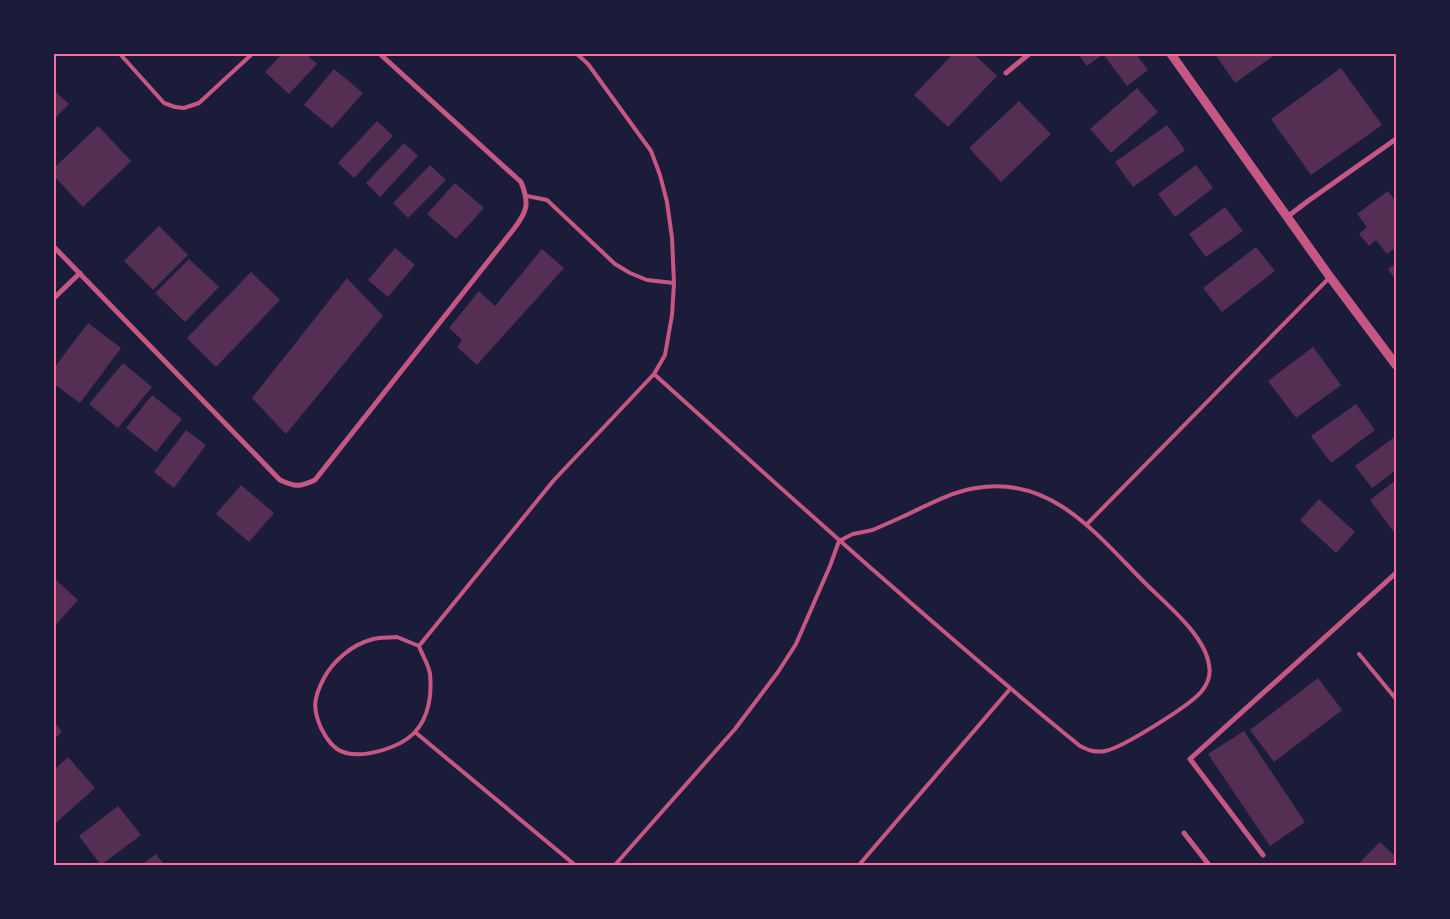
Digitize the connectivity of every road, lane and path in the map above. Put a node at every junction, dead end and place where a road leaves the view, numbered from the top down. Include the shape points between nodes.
1 (120, 54) edge
2 (252, 54) edge
3 (380, 54) edge
4 (577, 54) edge
5 (1029, 54) edge
6 (1171, 54) edge
7 (1006, 74) dead end
8 (1396, 139) edge
9 (527, 196) junction
10 (1287, 216) junction
11 (54, 247) edge
12 (80, 273) junction
13 (1330, 277) junction
14 (674, 283) junction
15 (54, 298) edge
16 (1396, 365) edge
17 (654, 374) junction
18 (1087, 524) junction
19 (839, 541) junction
20 (1396, 574) edge
21 (418, 646) junction
22 (1359, 654) dead end
23 (1010, 689) junction
24 (1396, 699) edge
25 (415, 732) junction
26 (1184, 833) dead end
27 (1263, 855) dead end
28 (575, 865) edge
29 (615, 865) edge
30 (859, 865) edge
31 (1209, 865) edge

1 - 2 lane via 164,102 184,108 200,103
3 - 9 street via 521,182
4 - 14 lane via 588,64 651,151 667,202
5 - 7 street
6 - 10 street
8 - 10 street
9 - 12 street via 526,211 521,220 315,480 304,485 292,486 280,480
9 - 14 lane via 547,200 615,264 630,273 647,280
10 - 13 street
11 - 12 street
12 - 15 street
13 - 16 street
13 - 18 lane
14 - 17 lane via 665,355
17 - 19 lane
17 - 21 lane via 554,480
18 - 19 lane via 1034,491 1007,486 976,488
18 - 23 lane via 1191,629 1206,652 1208,681 1200,694 1175,713 1104,752 1091,752 1080,746
19 - 23 lane
19 - 29 lane via 796,644 778,672 735,729
20 - 27 street via 1190,759
21 - 25 lane via 430,672 431,694 427,713
21 - 25 lane via 397,637 370,640 347,651 329,669 314,702 316,717 325,737 338,750 354,754 376,752 396,745
22 - 24 lane
23 - 30 lane
25 - 28 lane
26 - 31 street

